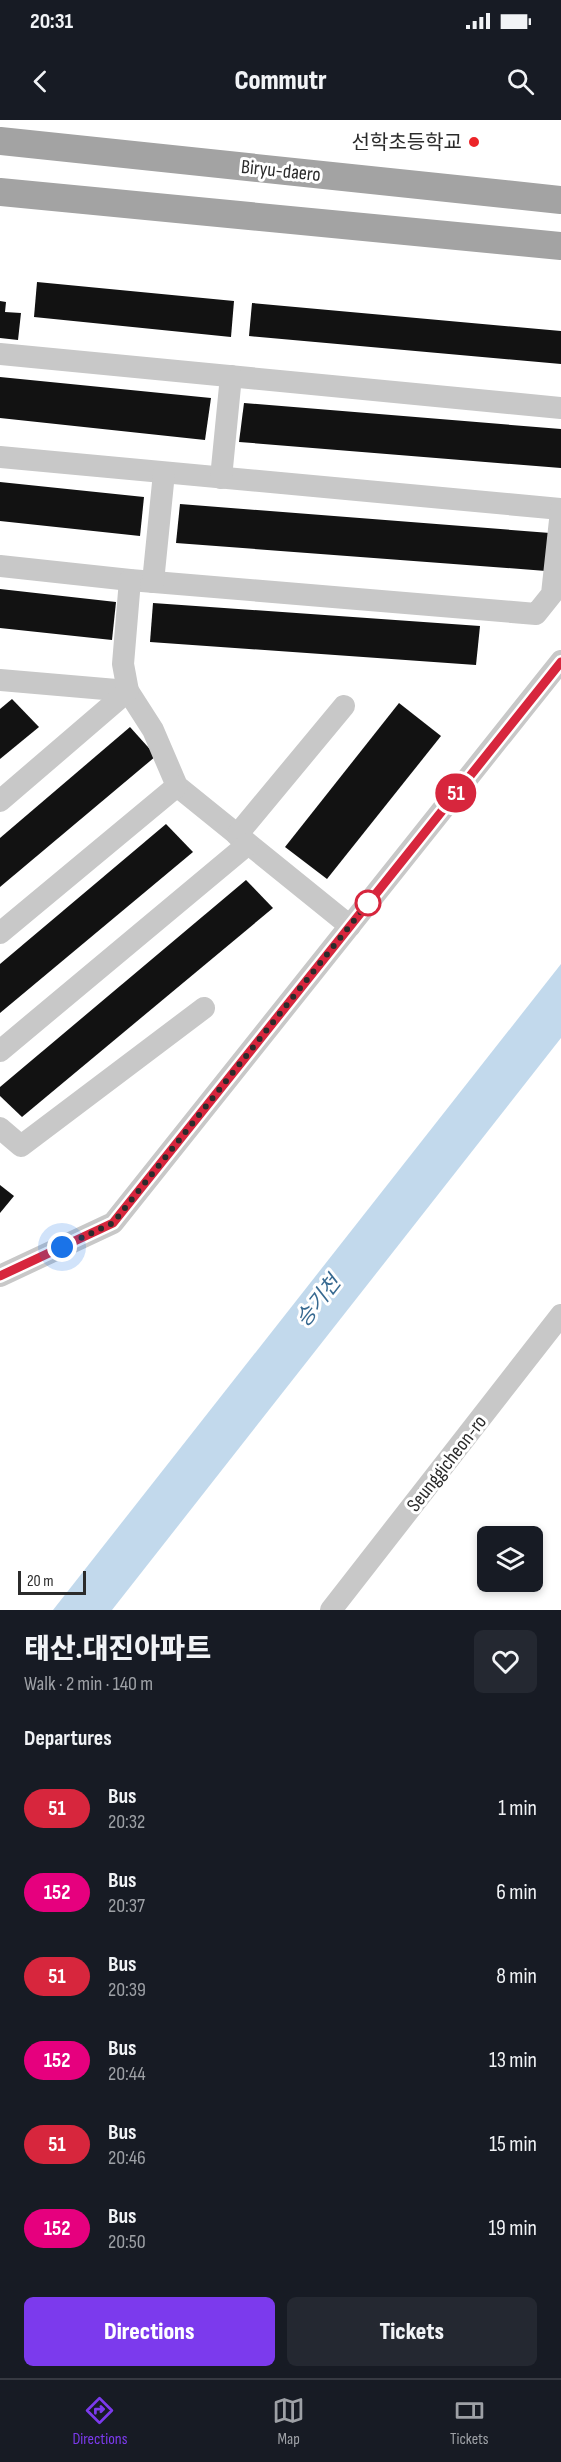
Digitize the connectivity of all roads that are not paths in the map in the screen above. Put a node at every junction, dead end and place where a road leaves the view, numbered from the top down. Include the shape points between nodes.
1 (0, 120) edge
2 (0, 141) edge
3 (39, 145) junction
4 (0, 193) edge
5 (561, 200) edge
6 (561, 246) edge
7 (0, 354) edge
8 (231, 376) junction
9 (561, 408) edge
10 (0, 457) edge
11 (164, 473) junction
12 (221, 478) junction
13 (561, 509) edge
14 (0, 566) edge
15 (130, 580) junction
16 (153, 582) junction
17 (561, 662) edge
18 (0, 680) edge
19 (128, 691) junction
20 (344, 706) dead end
21 (177, 786) junction
22 (0, 801) edge
23 (242, 839) junction
24 (350, 926) junction
25 (0, 933) edge
26 (204, 1008) dead end
27 (0, 1051) edge
28 (0, 1128) edge
29 (0, 1276) edge
30 (561, 1315) edge
31 (331, 1610) edge

1 - 3 main road
2 - 3 main road, Biryu-daero
3 - 5 main road, Biryu-daero
4 - 6 main road
7 - 8 street
8 - 9 street
8 - 12 street
10 - 11 street
11 - 12 street
11 - 16 street
12 - 13 street
13 - 16 street via 552,594 536,614
14 - 15 street
15 - 16 street
15 - 19 street via 123,664
17 - 24 street
18 - 19 street
19 - 21 street via 153,730
19 - 22 street
20 - 23 street
21 - 23 street
21 - 25 street
23 - 24 street
23 - 27 street
24 - 29 street via 113,1223
26 - 28 street via 21,1146
30 - 31 street, Seunggicheon-ro

